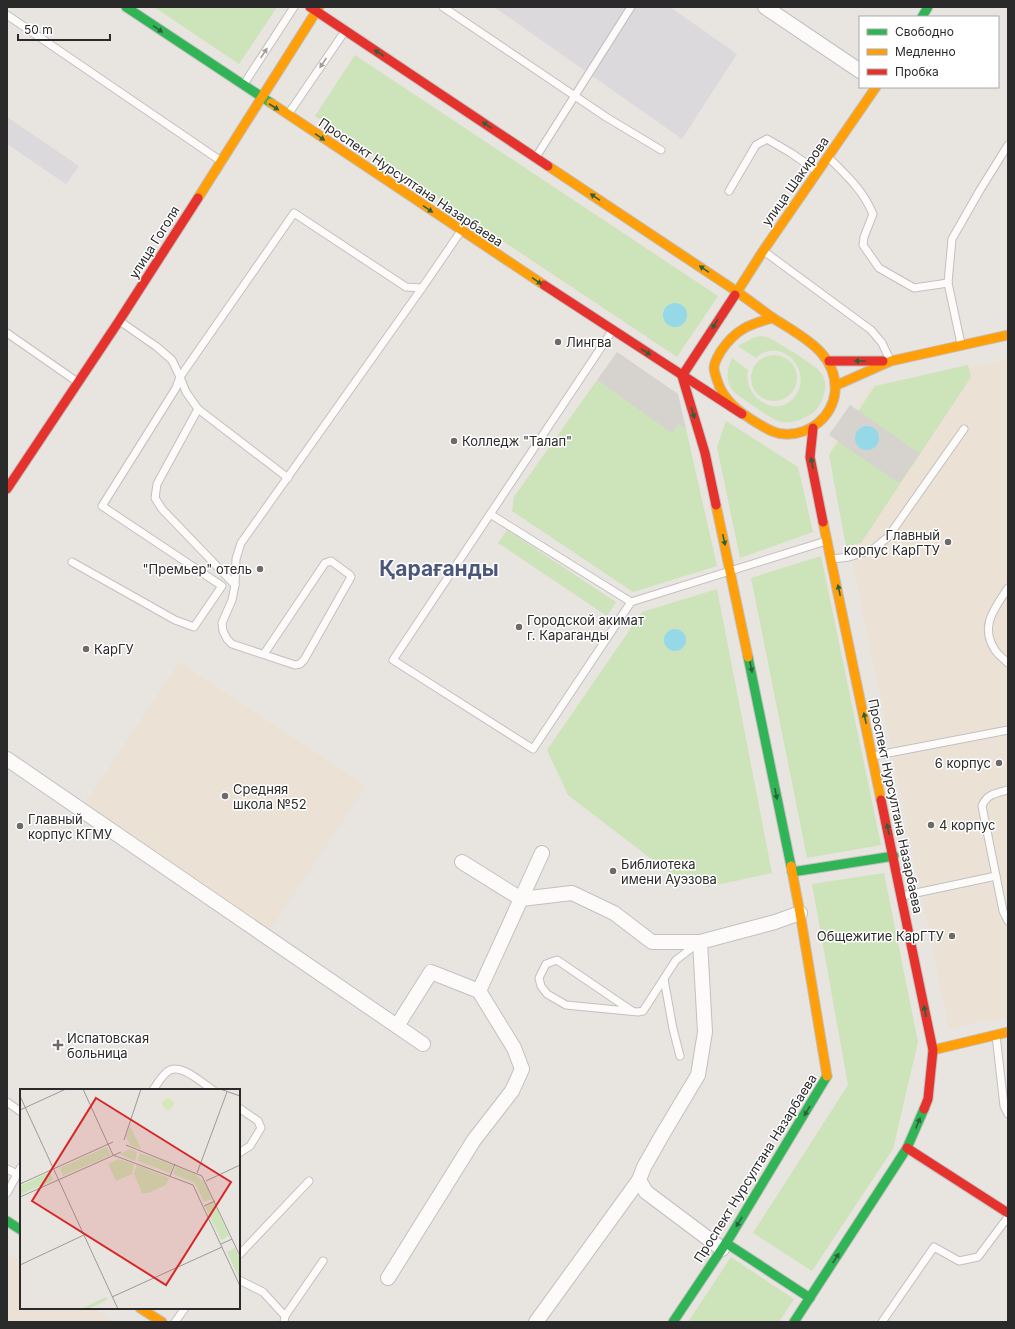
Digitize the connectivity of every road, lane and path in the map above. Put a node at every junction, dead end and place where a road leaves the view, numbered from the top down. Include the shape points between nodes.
1 (126, 7) edge
2 (294, 7) edge
3 (444, 7) edge
4 (631, 7) edge
5 (765, 7) edge
6 (928, 7) edge
7 (315, 8) edge
8 (7, 15) edge
9 (923, 16) edge
10 (345, 31) junction
11 (859, 70) edge
12 (243, 86) junction
13 (875, 88) edge
14 (574, 95) junction
15 (261, 98) junction
16 (288, 116) junction
17 (1008, 145) edge
18 (661, 150) dead end
19 (535, 157) junction
20 (828, 157) junction
21 (221, 161) junction
22 (817, 172) junction
23 (729, 191) dead end
24 (462, 231) junction
25 (763, 251) junction
26 (948, 283) junction
27 (422, 288) junction
28 (736, 291) junction
29 (773, 318) junction
30 (119, 321) junction
31 (612, 330) junction
32 (7, 333) edge
33 (1008, 335) edge
34 (961, 344) junction
35 (829, 361) junction
36 (891, 361) junction
37 (714, 367) junction
38 (682, 376) junction
39 (180, 377) junction
40 (78, 383) junction
41 (837, 385) junction
42 (706, 395) junction
43 (198, 409) junction
44 (742, 414) junction
45 (706, 422) dead end
46 (813, 428) junction
47 (964, 430) dead end
48 (705, 453) junction
49 (288, 478) junction
50 (7, 489) edge
51 (490, 514) junction
52 (828, 540) junction
53 (832, 560) junction
54 (72, 562) dead end
55 (731, 571) junction
56 (235, 585) junction
57 (1008, 588) edge
58 (631, 602) junction
59 (264, 654) junction
60 (1008, 663) edge
61 (1008, 730) edge
62 (873, 756) junction
63 (7, 759) edge
64 (1008, 790) edge
65 (542, 853) dead end
66 (894, 856) junction
67 (462, 862) dead end
68 (792, 872) junction
69 (996, 876) junction
70 (901, 896) junction
71 (521, 899) junction
72 (800, 913) junction
73 (1008, 921) edge
74 (700, 942) junction
75 (664, 979) junction
76 (479, 991) junction
77 (632, 1011) junction
78 (397, 1026) junction
79 (1008, 1032) edge
80 (996, 1035) junction
81 (423, 1044) dead end
82 (933, 1050) junction
83 (680, 1056) dead end
84 (154, 1089) edge
85 (212, 1089) edge
86 (1005, 1091) edge
87 (7, 1102) edge
88 (240, 1109) edge
89 (20, 1111) edge
90 (1008, 1114) edge
91 (907, 1148) junction
92 (240, 1152) edge
93 (20, 1168) edge
94 (7, 1169) edge
95 (16, 1174) junction
96 (639, 1180) junction
97 (309, 1181) dead end
98 (7, 1193) edge
99 (1008, 1213) edge
100 (1008, 1217) edge
101 (7, 1221) edge
102 (20, 1229) edge
103 (724, 1246) junction
104 (240, 1254) edge
105 (323, 1261) dead end
106 (388, 1278) dead end
107 (240, 1280) edge
108 (810, 1298) junction
109 (142, 1309) edge
110 (184, 1309) edge
111 (285, 1319) edge
112 (162, 1322) edge
113 (175, 1322) edge
114 (536, 1322) edge
115 (673, 1322) edge
116 (794, 1322) edge
117 (882, 1322) edge

1 -> 12 main road, Проспект Нурсултана Назарбаева
12 -> 2 lane
3 - 14 lane
4 - 14 lane
5 - 11 street
6 - 9 main road
7 - 10 main road
7 - 15 main road, улица Гоголя
8 - 21 lane
10 -> 16 lane
19 -> 10 main road
12 - 15 main road, Проспект Нурсултана Назарбаева
13 - 20 main road, улица Шакирова
14 - 18 lane
14 - 19 lane
15 -> 16 main road, Проспект Нурсултана Назарбаева
15 - 21 main road, улица Гоголя
16 -> 24 main road, Проспект Нурсултана Назарбаева
17 - 26 lane via 952,239
28 -> 19 main road
20 - 22 main road, улица Шакирова
20 - 26 lane via 867,200 873,214 863,245 879,268 914,288
21 - 30 main road, улица Гоголя
22 - 23 lane via 791,152 767,139 756,145
22 - 25 main road, улица Шакирова
24 - 27 lane
24 -> 31 main road, Проспект Нурсултана Назарбаева
25 - 28 main road, улица Шакирова
25 - 36 lane via 871,330 882,343
26 - 34 lane
27 - 39 lane via 406,287 294,213
27 - 49 lane
28 - 29 main road
28 -> 38 main road
29 - 35 main road via 821,352
29 - 37 main road via 744,327 730,338
30 - 39 lane via 172,360
30 - 40 main road, улица Гоголя
31 -> 38 main road, Проспект Нурсултана Назарбаева
31 - 51 lane
32 - 40 lane
33 - 34 main road
34 - 36 main road
36 -> 35 main road
35 - 41 main road
36 - 41 main road
37 - 42 main road
37 - 44 main road via 724,397
38 - 42 main road
38 -> 48 main road, Проспект Нурсултана Назарбаева
39 - 43 lane via 186,392
39 - 54 lane via 176,388 102,506 222,586 194,627 175,620
40 - 50 main road, улица Гоголя
41 - 46 main road via 830,409
42 - 44 main road
43 - 49 lane
43 - 56 lane via 157,484 155,498
44 - 46 main road via 773,432 793,434
45 - 48 main road, Проспект Нурсултана Назарбаева
52 -> 46 main road, Проспект Нурсултана Назарбаева via 810,457
47 - 53 lane via 888,537 872,550
48 -> 55 main road, Проспект Нурсултана Назарбаева
49 - 56 lane via 241,543 236,559
51 - 58 lane
51 - 58 lane via 393,660 533,749
52 - 53 main road, Проспект Нурсултана Назарбаева
52 - 55 lane
62 -> 53 main road, Проспект Нурсултана Назарбаева
55 - 58 lane
55 -> 68 main road, Проспект Нурсултана Назарбаева
56 - 59 lane via 232,600 222,623 223,632 232,644
57 - 60 lane via 988,623 989,639 995,651
59 - 59 lane via 295,665 300,664 352,577 331,561 325,563
61 - 62 lane
66 -> 62 main road, Проспект Нурсултана Назарбаева
63 - 78 street
64 - 69 lane via 992,794 982,806
65 - 71 street
66 - 68 main road
66 - 70 main road, Проспект Нурсултана Назарбаева
67 - 71 street
68 - 72 main road, Проспект Нурсултана Назарбаева
69 - 70 lane
69 - 73 lane via 1003,911
82 -> 70 main road, Проспект Нурсултана Назарбаева
71 - 74 street via 572,893 614,913 652,942
71 - 76 street
72 - 74 street
72 -> 103 main road, Проспект Нурсултана Назарбаева via 827,1077
74 - 75 lane via 676,960
74 - 96 street via 705,1032 698,1075 644,1167
75 - 77 lane via 643,1010
75 - 83 lane
76 - 78 street via 431,972
76 - 106 street via 514,1048 522,1069 512,1091 474,1140
77 - 77 lane via 566,1005 547,994 539,978 546,964 557,960
78 - 81 street
79 - 80 main road
80 - 82 main road
80 - 86 lane
91 -> 82 main road, Проспект Нурсултана Назарбаева via 928,1099
84 - 85 lane via 167,1072 183,1069
86 - 90 lane via 1004,1106
87 - 89 lane
88 - 92 lane via 258,1121 261,1128 250,1146
91 - 99 main road
108 -> 91 main road, Проспект Нурсултана Назарбаева
93 - 95 lane
94 - 95 lane
95 - 98 lane
96 - 103 street via 646,1192
96 - 114 street
97 - 104 lane
100 - 117 lane via 978,1257 959,1261 934,1246
101 - 102 main road
103 - 108 main road
103 - 115 main road, Проспект Нурсултана Назарбаева
105 - 111 lane
107 - 111 lane via 263,1292
108 - 116 main road, Проспект Нурсултана Назарбаева
109 - 112 main road
110 - 113 lane

